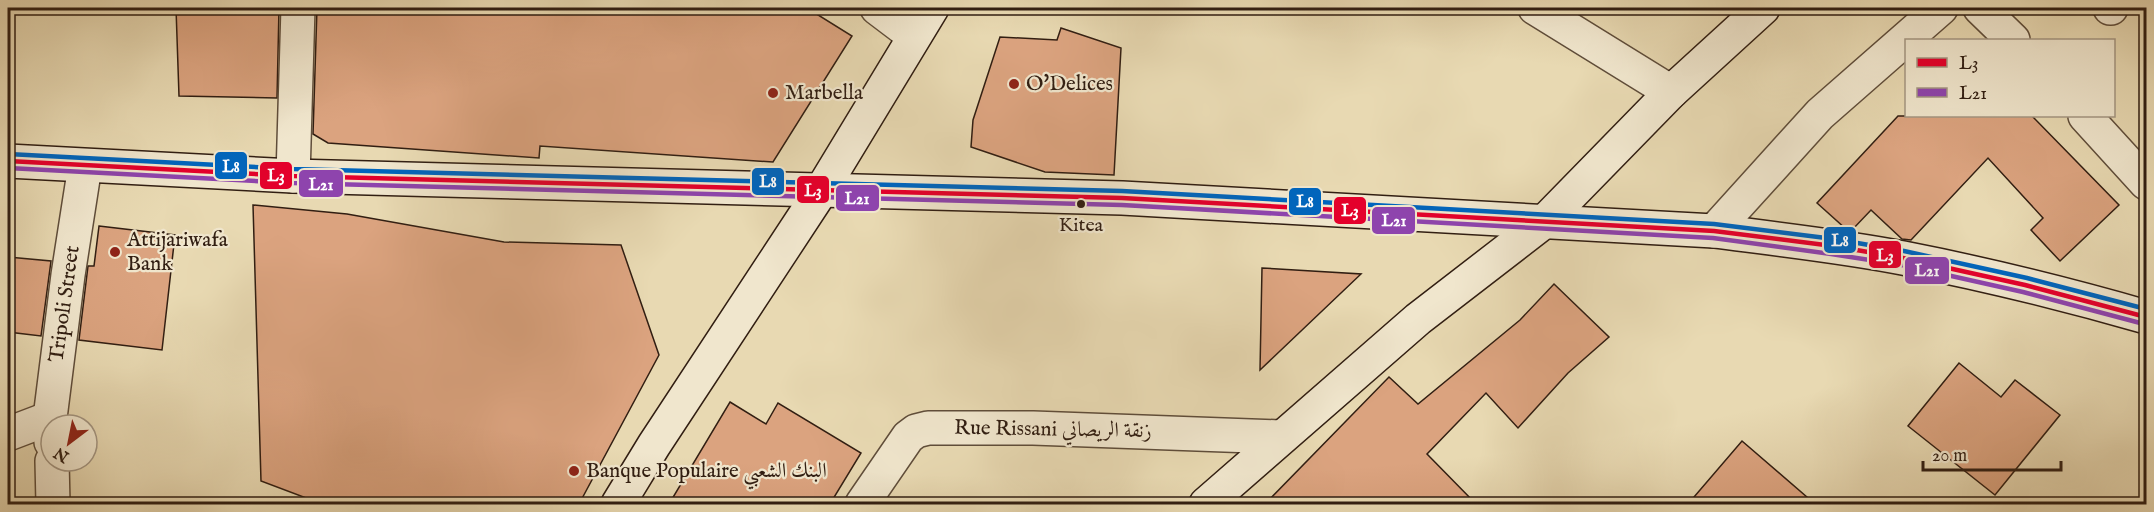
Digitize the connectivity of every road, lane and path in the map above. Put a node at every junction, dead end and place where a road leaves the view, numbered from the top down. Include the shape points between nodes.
1 (298, 8) edge
2 (877, 8) edge
3 (932, 8) edge
4 (1535, 8) edge
5 (1763, 8) edge
6 (1941, 8) edge
7 (1980, 8) edge
8 (914, 36) junction
9 (1906, 39) edge
10 (2012, 39) edge
11 (1905, 40) edge
12 (1671, 92) junction
13 (2086, 117) edge
14 (8, 160) edge
15 (86, 166) junction
16 (293, 176) junction
17 (2146, 183) edge
18 (821, 191) junction
19 (1545, 221) junction
20 (1714, 231) junction
21 (2146, 317) edge
22 (53, 413) edge
23 (39, 431) edge
24 (8, 434) edge
25 (1281, 437) junction
26 (52, 473) edge
27 (53, 504) edge
28 (618, 504) edge
29 (862, 504) edge
30 (1206, 504) edge

1 - 16 main road
2 - 8 main road
3 - 8 main road
4 - 12 main road
5 - 12 main road
6 - 9 main road
7 - 10 main road
8 - 18 main road
11 - 20 main road via 1820,114
12 - 19 main road
13 - 17 main road
14 - 15 main road
15 - 16 main road
15 - 22 main road, Tripoli Street via 68,275
16 - 18 main road
18 - 19 main road via 1122,198
18 - 28 main road
19 - 20 main road
19 - 25 main road via 1418,319
20 - 21 main road via 1901,258 1994,277
23 - 24 main road
25 - 29 main road, Rue Rissani زنقة الريصاني via 928,428 916,430 908,437
25 - 30 main road
26 - 27 main road

